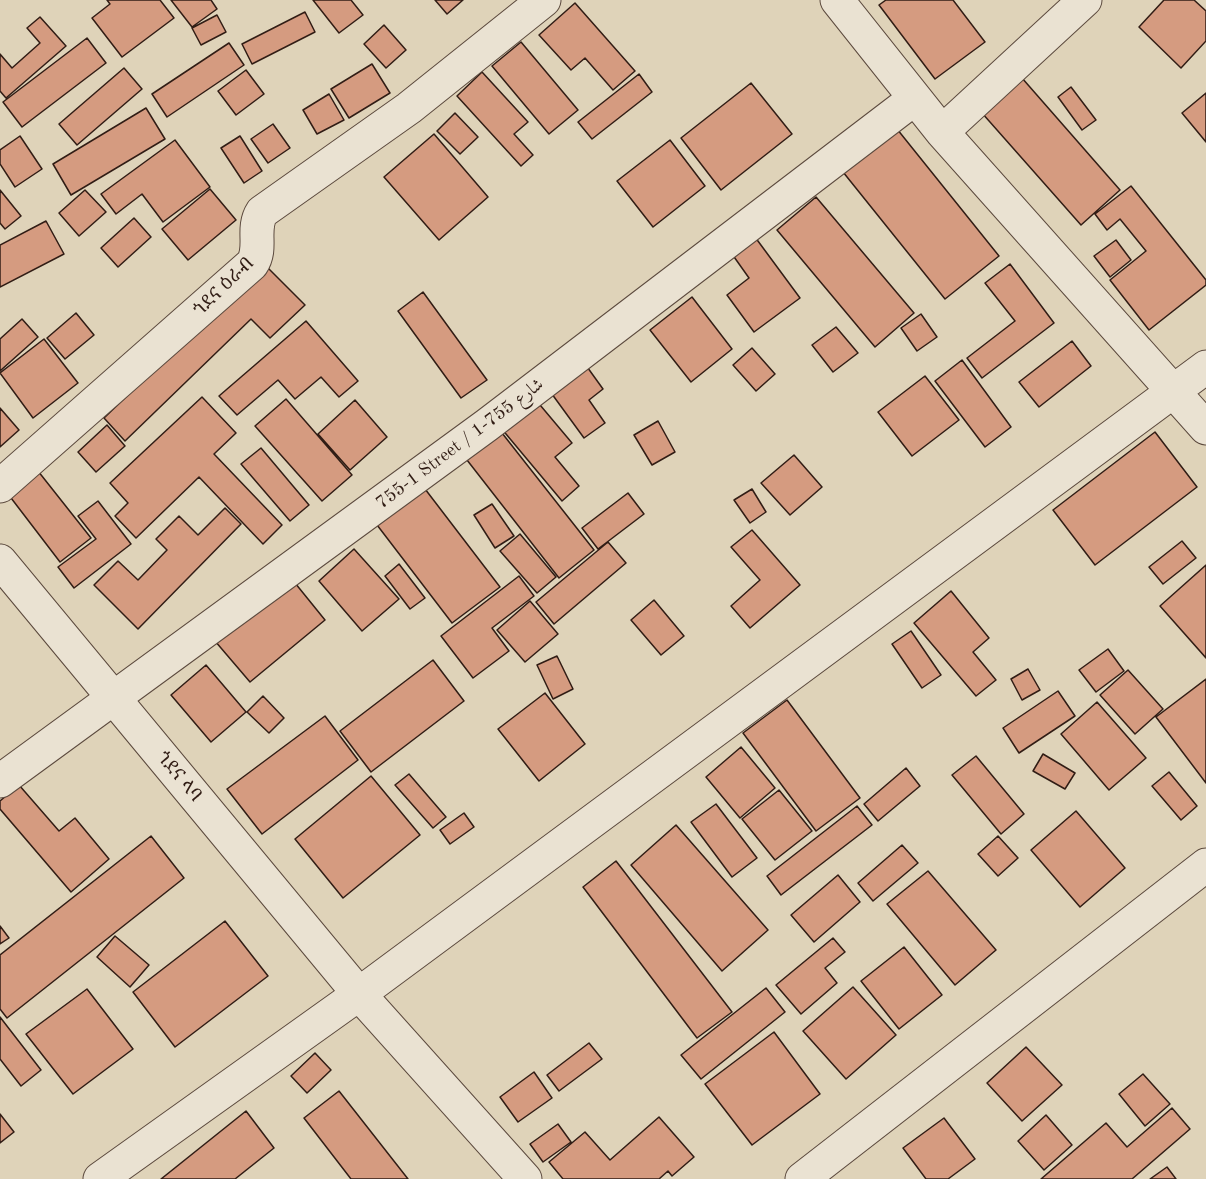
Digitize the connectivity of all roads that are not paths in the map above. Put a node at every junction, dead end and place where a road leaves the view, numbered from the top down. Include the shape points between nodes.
1 (544, 0) edge
2 (837, 0) edge
3 (1085, 0) edge
4 (914, 99) junction
5 (942, 132) junction
6 (1206, 367) edge
7 (1174, 392) junction
8 (1206, 428) edge
9 (0, 486) edge
10 (0, 561) edge
11 (114, 699) junction
12 (0, 781) edge
13 (1206, 865) edge
14 (359, 994) junction
15 (100, 1179) edge
16 (525, 1179) edge
17 (802, 1179) edge

1 - 9 street, ጎደና ዕራብ via 409,108 262,212 256,224 258,252 252,264
2 - 4 street
3 - 5 street
4 - 5 street
4 - 11 street, 755-1 Street / شارع 755-1 via 487,425
5 - 7 street
6 - 7 street
7 - 8 street
7 - 14 street
10 - 11 street, ጎደና ላባ
11 - 12 street, 755-1 Street / شارع 755-1
11 - 14 street, ጎደና ላባ
13 - 17 street
14 - 15 street
14 - 16 street, ጎደና ላባ

